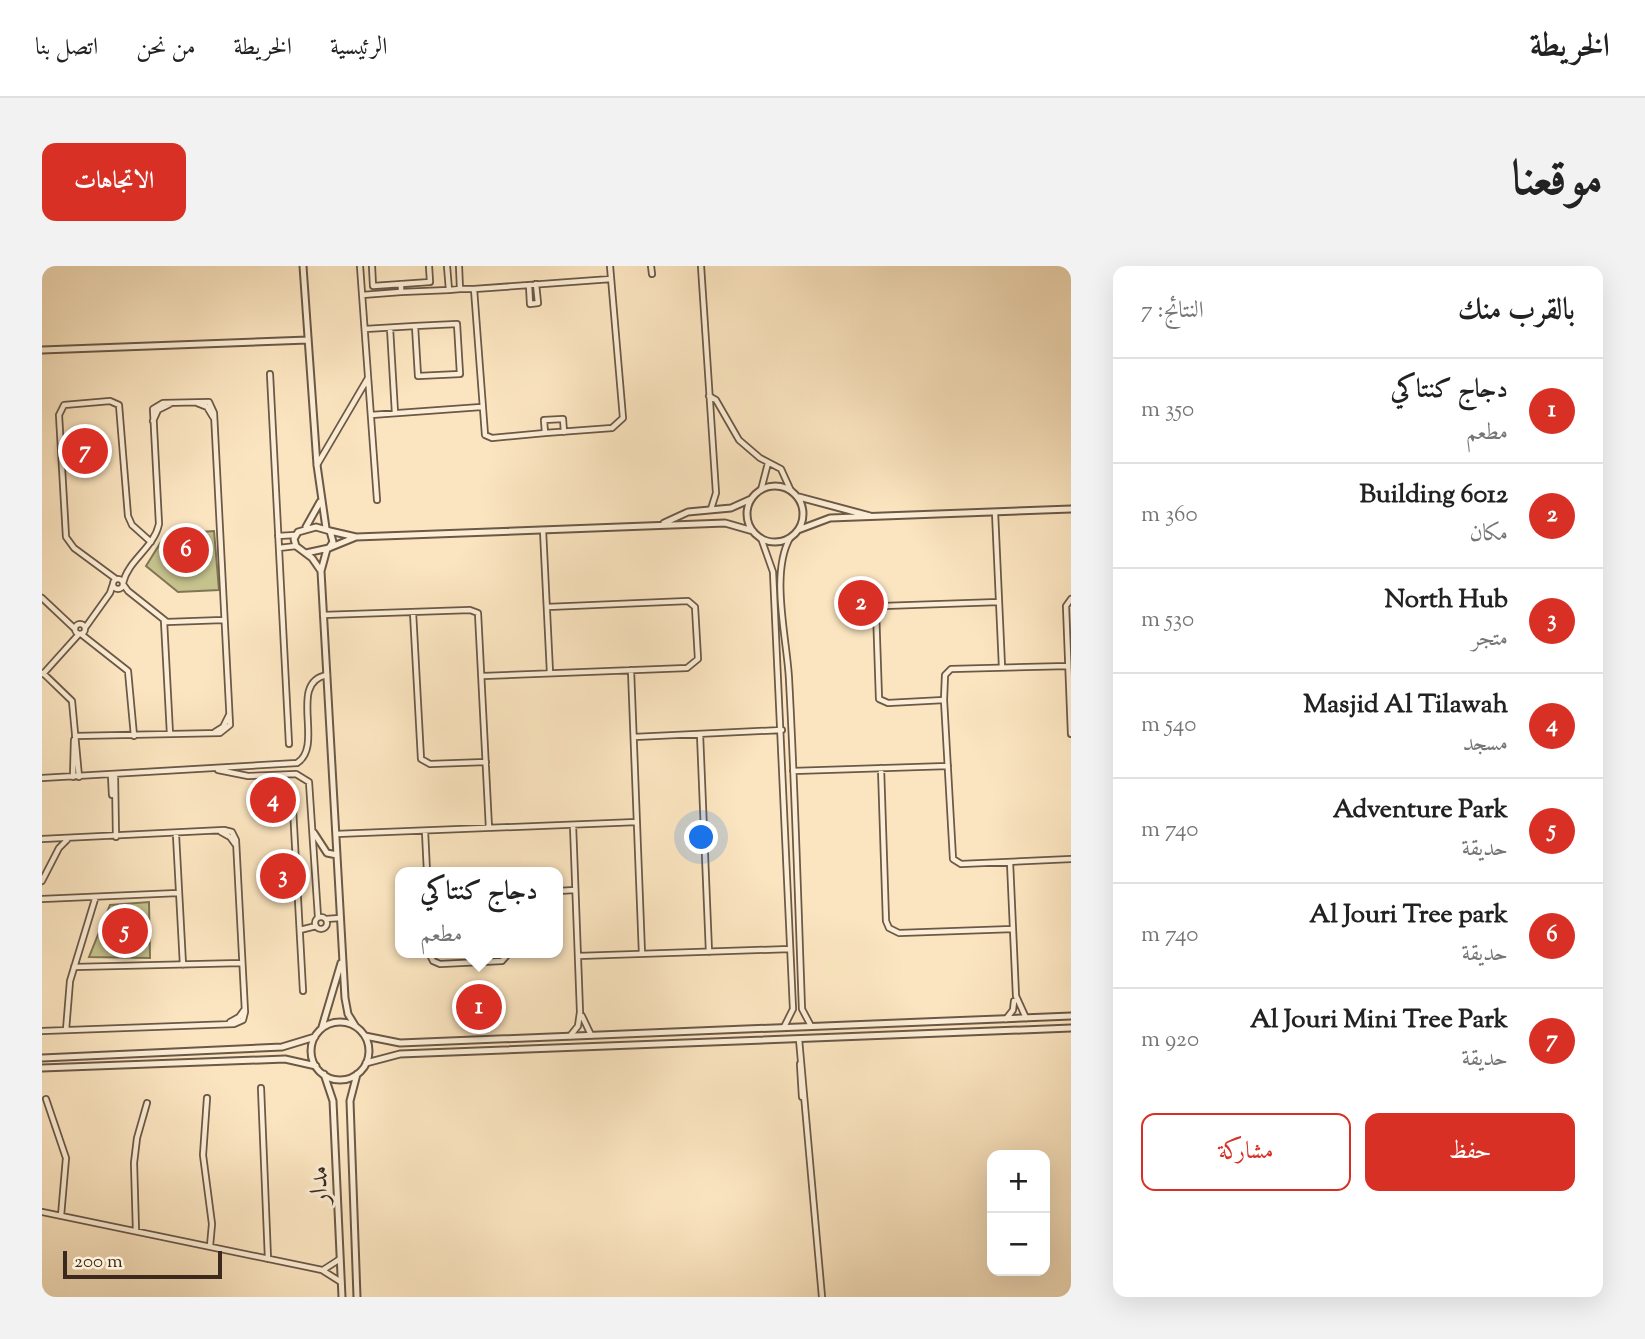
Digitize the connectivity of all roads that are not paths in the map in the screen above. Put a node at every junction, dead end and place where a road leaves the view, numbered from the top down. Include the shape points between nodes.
1 (303, 266) edge
2 (360, 266) edge
3 (372, 266) edge
4 (429, 266) edge
5 (447, 266) edge
6 (459, 266) edge
7 (610, 266) edge
8 (651, 266) edge
9 (701, 266) edge
10 (652, 274) dead end
11 (611, 279) junction
12 (448, 280) junction
13 (460, 280) junction
14 (401, 284) junction
15 (536, 284) junction
16 (528, 285) junction
17 (460, 289) junction
18 (474, 289) junction
19 (449, 290) junction
20 (401, 292) junction
21 (362, 295) junction
22 (415, 326) junction
23 (390, 328) junction
24 (365, 329) junction
25 (308, 340) junction
26 (42, 350) edge
27 (270, 374) dead end
28 (368, 378) junction
29 (709, 396) junction
30 (481, 407) junction
31 (395, 413) junction
32 (371, 415) junction
33 (564, 432) junction
34 (545, 433) junction
35 (768, 463) junction
36 (317, 464) junction
37 (761, 490) junction
38 (792, 491) junction
39 (797, 497) junction
40 (752, 498) junction
41 (320, 499) junction
42 (377, 500) dead end
43 (711, 509) junction
44 (1071, 509) edge
45 (995, 512) junction
46 (873, 517) junction
47 (661, 524) junction
48 (305, 528) junction
49 (328, 530) junction
50 (543, 530) junction
51 (798, 530) junction
52 (753, 531) junction
53 (295, 535) junction
54 (278, 536) junction
55 (356, 537) junction
56 (761, 538) junction
57 (790, 538) junction
58 (151, 542) junction
59 (296, 547) junction
60 (279, 548) junction
61 (328, 549) junction
62 (306, 553) junction
63 (321, 571) junction
64 (126, 574) junction
65 (115, 581) junction
66 (121, 586) junction
67 (110, 593) junction
68 (42, 598) edge
69 (1071, 599) edge
70 (999, 602) junction
71 (547, 607) junction
72 (413, 612) junction
73 (323, 615) junction
74 (223, 620) junction
75 (164, 621) junction
76 (80, 629) junction
77 (1068, 666) junction
78 (1002, 667) junction
79 (631, 670) junction
80 (550, 673) junction
81 (43, 674) edge
82 (327, 675) junction
83 (483, 676) junction
84 (944, 700) junction
85 (782, 730) junction
86 (170, 734) junction
87 (700, 734) junction
88 (1071, 734) edge
89 (75, 736) junction
90 (134, 736) junction
91 (634, 737) junction
92 (289, 744) dead end
93 (486, 762) junction
94 (288, 764) junction
95 (254, 766) junction
96 (948, 766) junction
97 (881, 768) junction
98 (217, 770) junction
99 (793, 771) junction
100 (288, 774) junction
101 (113, 776) junction
102 (253, 776) junction
103 (76, 777) junction
104 (42, 778) edge
105 (292, 790) dead end
106 (637, 822) junction
107 (573, 825) junction
108 (489, 828) junction
109 (425, 831) junction
110 (314, 833) junction
111 (336, 834) junction
112 (176, 835) junction
113 (116, 837) junction
114 (42, 839) edge
115 (67, 839) junction
116 (50, 840) junction
117 (57, 852) junction
118 (337, 855) junction
119 (1071, 859) edge
120 (1010, 862) junction
121 (427, 867) edge
122 (42, 881) edge
123 (575, 890) junction
124 (563, 891) edge
125 (178, 893) junction
126 (95, 898) junction
127 (42, 899) edge
128 (317, 918) junction
129 (340, 918) junction
130 (299, 919) junction
131 (326, 919) junction
132 (316, 926) junction
133 (325, 927) junction
134 (341, 927) junction
135 (1013, 929) junction
136 (300, 930) junction
137 (341, 935) junction
138 (790, 949) junction
139 (709, 952) junction
140 (642, 954) junction
141 (578, 956) junction
142 (432, 958) edge
143 (505, 958) edge
144 (242, 963) junction
145 (183, 965) junction
146 (74, 967) junction
147 (303, 992) dead end
148 (1016, 996) junction
149 (580, 1012) junction
150 (1071, 1016) edge
151 (1026, 1018) junction
152 (1006, 1019) junction
153 (812, 1026) junction
154 (356, 1027) junction
155 (784, 1027) junction
156 (1071, 1028) edge
157 (322, 1029) junction
158 (66, 1030) junction
159 (42, 1031) edge
160 (592, 1035) junction
161 (365, 1036) junction
162 (570, 1036) junction
163 (315, 1037) junction
164 (799, 1039) junction
165 (42, 1058) edge
166 (366, 1063) junction
167 (316, 1066) junction
168 (42, 1068) edge
169 (324, 1074) junction
170 (357, 1074) junction
171 (261, 1088) dead end
172 (206, 1098) dead end
173 (46, 1099) dead end
174 (148, 1103) dead end
175 (42, 1212) edge
176 (61, 1216) junction
177 (136, 1231) junction
178 (210, 1246) junction
179 (268, 1259) junction
180 (340, 1259) junction
181 (322, 1270) junction
182 (341, 1282) junction
183 (342, 1297) edge
184 (357, 1297) edge
185 (822, 1297) edge

1 - 25 street
2 - 21 street
3 - 14 street via 373,286
4 - 14 street via 430,282
5 - 12 street
6 - 13 street
7 - 11 street
8 - 10 street
9 - 29 street
11 - 15 street
11 - 33 street via 623,418 612,428
12 - 13 street
12 - 19 street
13 - 17 street
14 - 20 street
15 - 16 street
15 - 16 street via 538,303 530,304
16 - 18 street
17 - 18 street
17 - 19 street
18 - 30 street
19 - 20 street
20 - 21 street
21 - 24 street
22 - 22 street via 457,324 460,374 418,376
22 - 23 street
23 - 24 street
23 - 31 street
24 - 28 street
25 - 26 street
25 - 36 street
27 - 54 street
28 - 32 street
28 - 36 street
29 - 35 street via 716,400 739,440
29 - 43 street via 716,493
30 - 31 street
30 - 34 street via 488,437
31 - 32 street
32 - 42 street
33 - 34 street
33 - 34 street via 563,419 544,420
35 - 37 street
35 - 38 street via 782,469
36 - 41 street
37 - 38 street via 779,486
37 - 40 street
38 - 39 street
39 - 46 street
39 - 51 street via 803,513
40 - 43 street
40 - 52 street via 747,514
41 - 48 street
41 - 49 street
43 - 47 street via 688,512
44 - 45 street
45 - 46 street
45 - 70 street
46 - 51 street via 823,519
47 - 50 street
47 - 52 street via 725,523
48 - 49 street
48 - 53 street
49 - 55 street
49 - 61 street via 333,542
50 - 55 street
50 - 71 street
51 - 57 street
52 - 56 street
53 - 54 street
53 - 59 street
54 - 60 street
55 - 61 street
56 - 57 street
56 - 85 street via 773,572
57 - 99 street via 781,568
58 - 64 street
58 - 65 street via 128,516 119,405 112,401 64,405 59,415 66,537
58 - 74 street via 159,524 154,407 196,402 207,407 214,418
59 - 60 street
59 - 62 street
60 - 92 street
61 - 62 street
61 - 63 street
62 - 63 street
63 - 73 street
64 - 65 street
64 - 66 street
65 - 66 street
65 - 66 street
65 - 67 street
66 - 67 street
66 - 75 street
67 - 76 street
68 - 76 street
69 - 77 street via 1066,606
70 - 78 street
70 - 84 street via 883,606 876,610 879,699 888,703
71 - 79 street via 693,603 695,664
71 - 80 street
72 - 73 street
72 - 83 street via 476,612
72 - 93 street via 421,759 430,764
73 - 82 street
74 - 75 street
74 - 86 street via 229,714 223,727 214,732
75 - 86 street
76 - 81 street
76 - 90 street via 130,674
77 - 78 street
77 - 88 street
78 - 84 street via 948,671
79 - 80 street
79 - 91 street
80 - 83 street
81 - 89 street via 72,701
82 - 94 street via 316,680 308,694 306,755
82 - 111 street
83 - 93 street
84 - 96 street
85 - 87 street
85 - 138 street
86 - 90 street
87 - 91 street
87 - 139 street
89 - 90 street
89 - 103 street
91 - 106 street
93 - 108 street
94 - 95 street
94 - 100 street
95 - 98 street
95 - 102 street
96 - 97 street
96 - 120 street via 953,859 961,864
97 - 99 street
97 - 135 street via 889,928 899,933
98 - 101 street
98 - 102 street
99 - 153 street via 802,1009
100 - 102 street
100 - 110 street via 309,782
101 - 103 street
101 - 113 street
103 - 104 street
105 - 130 street
106 - 107 street
106 - 140 street
107 - 108 street
107 - 123 street
108 - 109 street
109 - 111 street
109 - 121 street
110 - 118 street via 327,853
110 - 128 street
111 - 118 street
112 - 113 street
112 - 125 street
112 - 144 street via 232,832
113 - 115 street
114 - 116 street
115 - 116 street
115 - 117 street
116 - 117 street
117 - 122 street
118 - 129 street
119 - 120 street
120 - 135 street
123 - 124 street
123 - 141 street
125 - 126 street
125 - 145 street
126 - 127 street
126 - 146 street
128 - 130 street
128 - 131 street
128 - 132 street
129 - 131 street
129 - 134 street
130 - 136 street
131 - 133 street
132 - 133 street
132 - 136 street
133 - 134 street
134 - 137 street
135 - 148 street
136 - 147 street
137 - 154 street via 346,1003
137 - 157 street via 340,976
138 - 139 street
138 - 155 street via 793,1009
139 - 140 street
140 - 141 street
141 - 149 street
142 - 143 street via 440,964
144 - 145 street
144 - 158 street via 245,1008 241,1022
145 - 146 street
146 - 158 street
148 - 151 street
148 - 152 street
149 - 160 street
149 - 162 street via 578,1026
150 - 151 street
151 - 152 street
152 - 153 street
153 - 155 street
154 - 157 street via 339,1022
154 - 161 street
155 - 160 street
156 - 164 street
157 - 163 street
158 - 159 street
160 - 162 street
161 - 162 street via 400,1043
161 - 166 street via 369,1049
163 - 165 street via 282,1047
163 - 167 street via 312,1054
164 - 166 street via 400,1054
164 - 185 street
166 - 170 street
167 - 168 street via 285,1059
167 - 169 street
169 - 170 street via 340,1080
169 - 180 street, مدار via 333,1101
170 - 184 street, مدار via 350,1101
171 - 179 street
172 - 178 street via 204,1155
173 - 176 street via 66,1158
174 - 177 street via 134,1163
175 - 176 street
176 - 177 street
177 - 178 street
178 - 179 street
179 - 181 street
180 - 181 street
180 - 182 street, مدار
181 - 182 street
182 - 183 street, مدار

